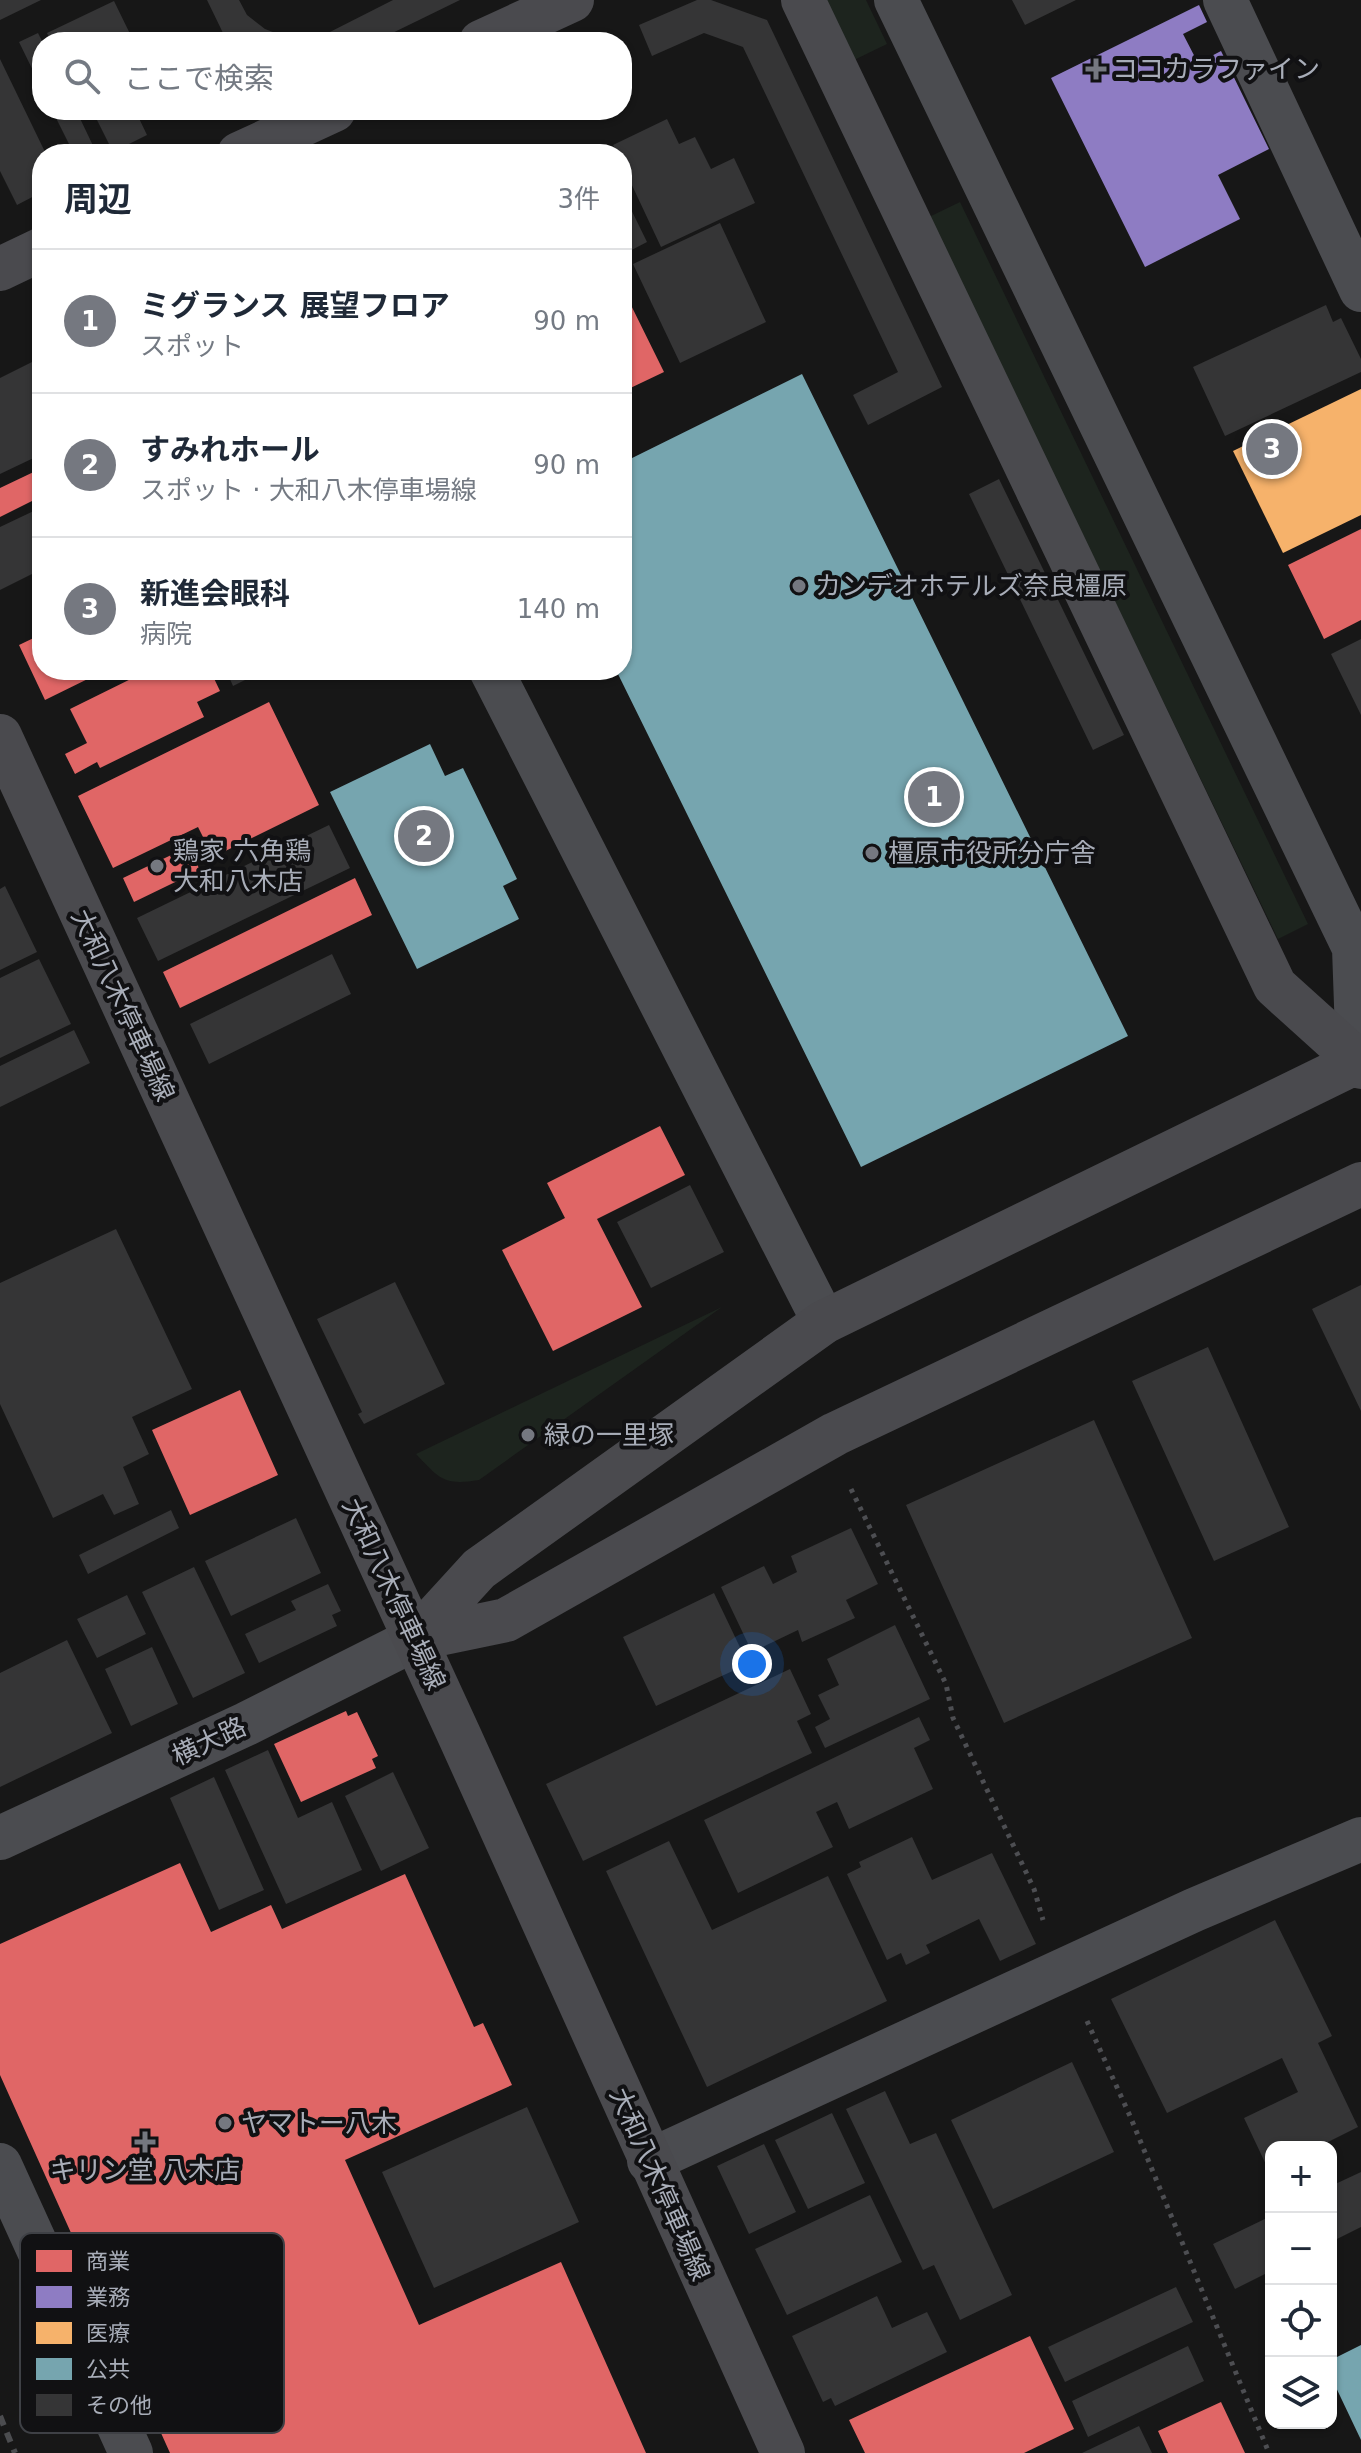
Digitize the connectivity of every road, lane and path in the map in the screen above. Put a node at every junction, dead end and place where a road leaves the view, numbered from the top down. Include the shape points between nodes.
1 (572, 0) edge
2 (803, 0) edge
3 (896, 0) edge
4 (1225, 0) edge
5 (503, 32) edge
6 (312, 120) edge
7 (261, 144) edge
8 (32, 254) edge
9 (0, 269) edge
10 (1361, 290) edge
11 (496, 680) edge
12 (0, 736) edge
13 (1360, 1063) edge
14 (1361, 1184) edge
15 (824, 1322) junction
16 (415, 1639) junction
17 (0, 1838) edge
18 (1361, 1839) edge
19 (649, 2161) junction
20 (0, 2165) edge
21 (31, 2233) edge
22 (122, 2433) edge
23 (131, 2453) edge
24 (783, 2453) edge

1 - 5 street
2 - 13 street via 1275,986
3 - 13 street via 1354,948
4 - 10 street
6 - 7 street
8 - 9 street
11 - 15 street
12 - 16 street, 大和八木停車場線
13 - 15 street
14 - 16 street via 835,1434 506,1620
15 - 16 street via 479,1569
16 - 17 street, 横大路
16 - 19 street, 大和八木停車場線
18 - 19 street via 1194,1910
19 - 24 street, 大和八木停車場線
20 - 21 street
22 - 23 street

